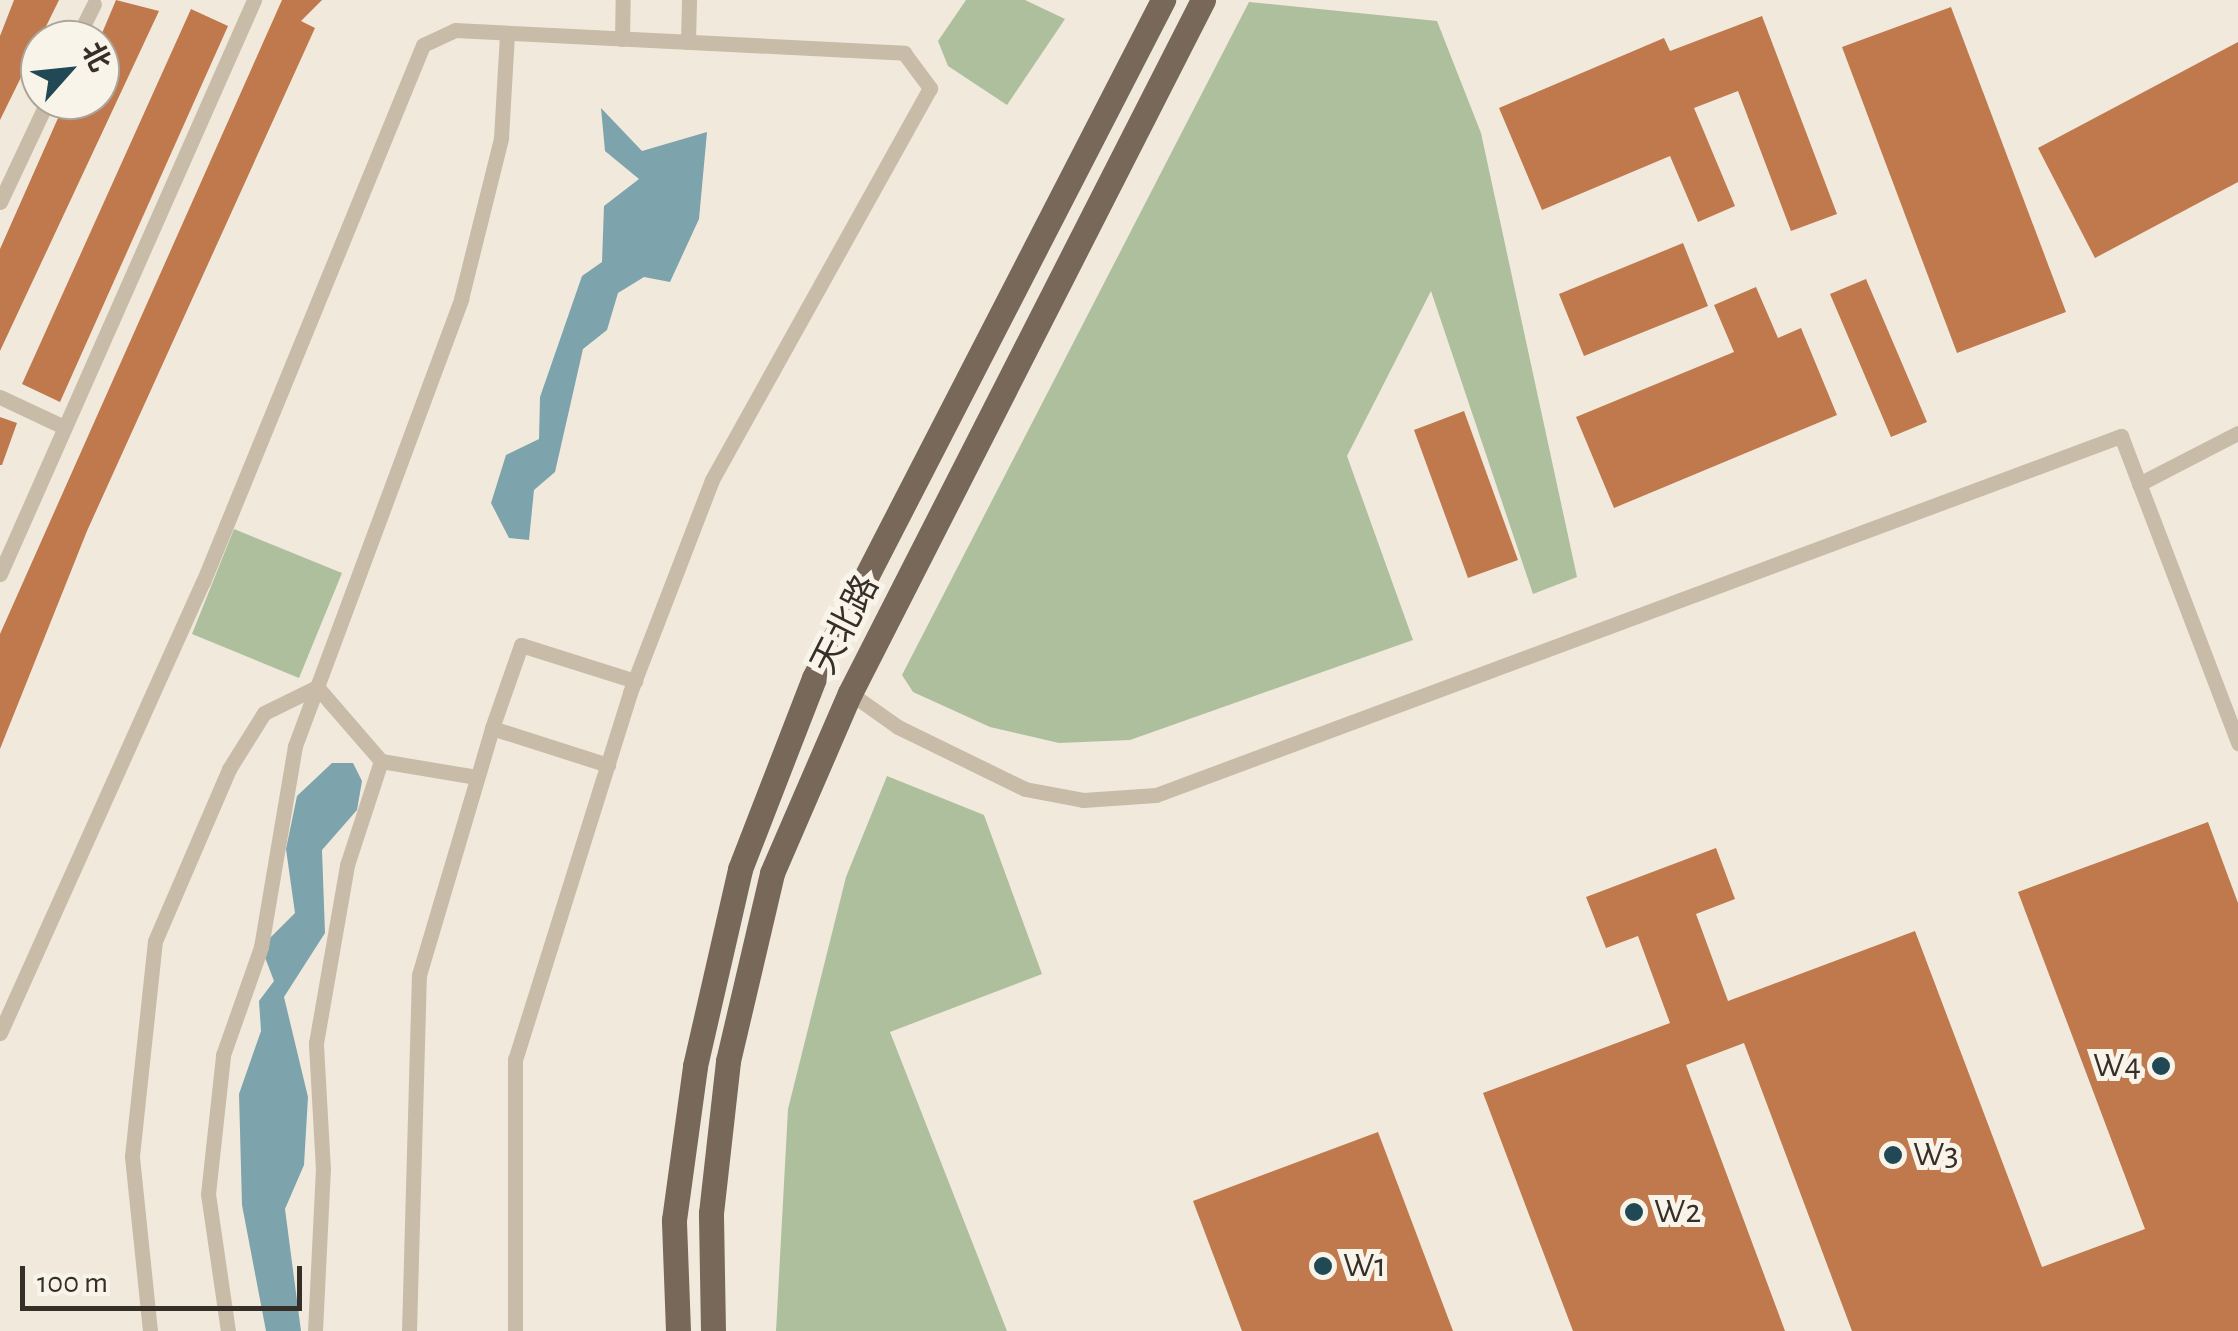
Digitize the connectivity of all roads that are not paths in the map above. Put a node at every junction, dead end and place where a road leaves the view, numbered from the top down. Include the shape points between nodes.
1 (254, 0) edge
2 (623, 0) edge
3 (689, 0) edge
4 (1163, 0) edge
5 (1203, 0) edge
6 (94, 4) dead end
7 (86, 20) edge
8 (507, 33) junction
9 (622, 39) junction
10 (688, 42) junction
11 (39, 120) edge
12 (0, 202) edge
13 (0, 397) edge
14 (62, 426) junction
15 (2238, 432) edge
16 (2139, 484) junction
17 (0, 574) edge
18 (634, 680) junction
19 (317, 687) junction
20 (850, 693) junction
21 (492, 728) junction
22 (2238, 743) edge
23 (381, 761) junction
24 (608, 765) junction
25 (477, 778) junction
26 (0, 1033) edge
27 (150, 1331) edge
28 (228, 1331) edge
29 (315, 1331) edge
30 (409, 1331) edge
31 (514, 1331) edge
32 (678, 1331) edge
33 (713, 1331) edge

1 - 14 street
2 - 9 street
3 - 10 street
4 - 32 main road, 天北路 via 814,678 740,869 695,1066 674,1220
5 - 20 main road, 天北路
6 - 7 street
8 - 9 street
8 - 19 street via 501,138 461,299
8 - 26 street via 455,30 424,45 203,582
9 - 10 street
10 - 18 street via 904,53 930,88 712,480
11 - 12 street
13 - 14 street
14 - 17 street
15 - 16 street
16 - 20 street via 2121,436 1156,795 1083,800 1025,789 898,728
16 - 22 street
18 - 21 street via 521,644
18 - 24 street
19 - 23 street
19 - 27 street via 264,713 229,769 154,941 132,1156
19 - 28 street via 295,746 261,947 223,1055 208,1194
20 - 33 main road, 天北路 via 772,873 728,1060 711,1213
21 - 24 street
21 - 25 street
23 - 25 street
23 - 29 street via 347,865 316,1043 323,1170
24 - 31 street via 515,1058
25 - 30 street via 418,975

